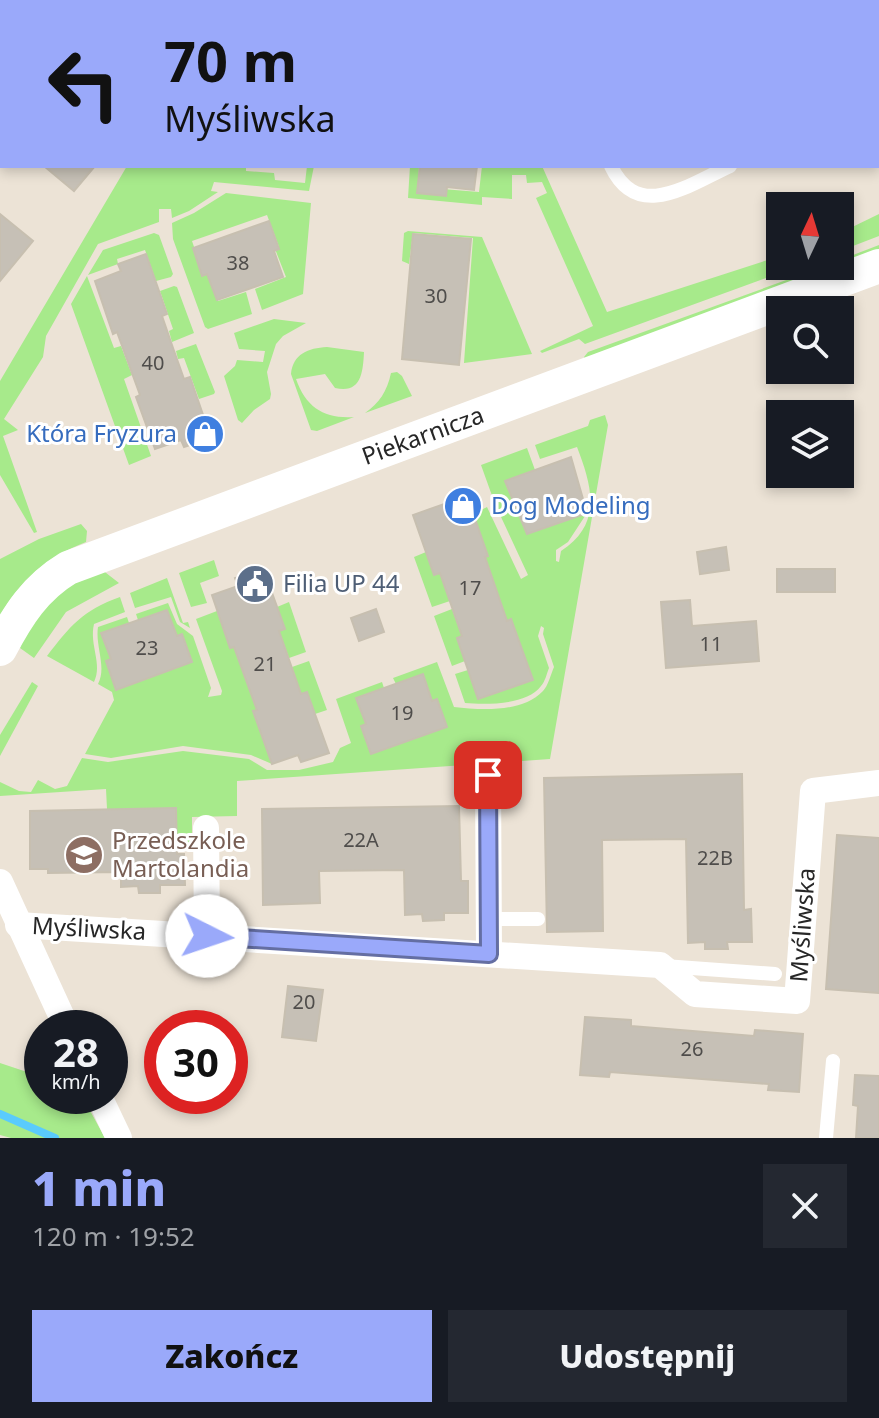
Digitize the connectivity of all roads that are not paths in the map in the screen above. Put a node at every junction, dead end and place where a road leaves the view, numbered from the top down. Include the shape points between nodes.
1 (612, 168) edge
2 (726, 168) edge
3 (879, 266) edge
4 (0, 649) edge
5 (488, 775) dead end
6 (879, 783) edge
7 (206, 828) dead end
8 (0, 882) edge
9 (489, 919) junction
10 (538, 919) dead end
11 (18, 925) junction
12 (207, 936) junction
13 (489, 954) junction
14 (660, 965) junction
15 (775, 974) dead end
16 (58, 1010) edge
17 (833, 1061) dead end
18 (108, 1114) edge
19 (119, 1138) edge
20 (826, 1138) edge

1 - 2 lane via 618,180 644,197 665,195
3 - 4 street, Piekarnicza via 68,568 23,607
5 - 9 street
6 - 14 street, Myśliwska via 813,791 797,1001 695,994
7 - 12 street
8 - 11 street, Myśliwska
9 - 10 lane
9 - 13 street
11 - 12 street, Myśliwska
11 - 16 street, Myśliwska
12 - 13 street, Myśliwska
13 - 14 street, Myśliwska
14 - 15 lane
17 - 20 lane
18 - 19 street

